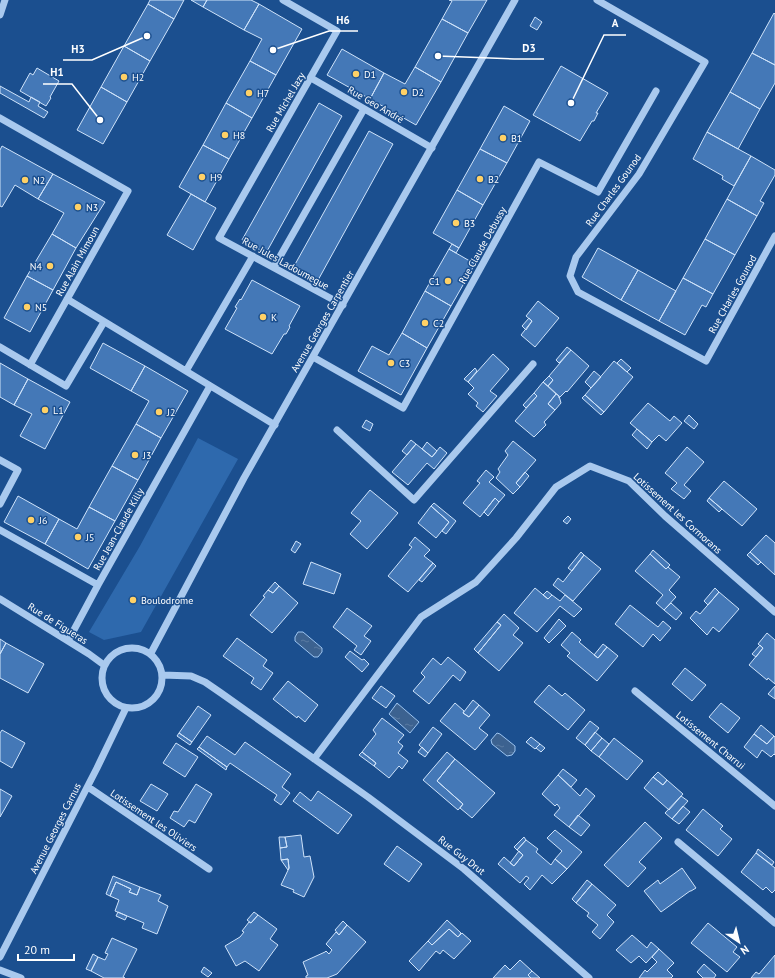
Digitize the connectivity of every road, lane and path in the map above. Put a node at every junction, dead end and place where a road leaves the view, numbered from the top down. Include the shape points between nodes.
1 (5, 0) edge
2 (283, 0) edge
3 (516, 0) edge
4 (597, 0) edge
5 (0, 15) edge
6 (311, 78) junction
7 (656, 91) dead end
8 (364, 109) junction
9 (0, 118) edge
10 (432, 148) junction
11 (775, 236) edge
12 (220, 238) joint
13 (253, 256) junction
14 (274, 267) junction
15 (67, 299) junction
16 (342, 305) junction
17 (104, 322) junction
18 (0, 347) edge
19 (314, 357) junction
20 (706, 361) joint
21 (533, 364) dead end
22 (30, 365) junction
23 (186, 371) junction
24 (210, 386) junction
25 (275, 425) junction
26 (337, 430) dead end
27 (0, 460) edge
28 (0, 504) edge
29 (0, 530) edge
30 (98, 585) junction
31 (0, 599) edge
32 (775, 612) edge
33 (68, 641) junction
34 (151, 653) junction
35 (104, 665) junction
36 (163, 674) junction
37 (635, 691) dead end
38 (126, 708) junction
39 (314, 759) junction
40 (88, 787) junction
41 (775, 806) edge
42 (678, 842) dead end
43 (209, 869) dead end
44 (775, 923) edge
45 (0, 957) edge
46 (0, 970) edge
47 (21, 978) edge
48 (589, 978) edge

1 - 5 street
2 - 6 street, Rue Michel Jazy via 337,31
3 - 10 street, Avenue Georges Carpentier
4 - 20 street, Rue Charles Gounod via 705,62 639,174 576,257 570,276 578,292
6 - 8 street, Rue Geo André
6 - 12 street, Rue Michel Jazy
7 - 19 street, Rue Claude Debussy via 598,192 539,162 403,408
8 - 10 street, Rue Geo André
8 - 14 street
9 - 15 street, Rue Alain Mimoun via 128,191
10 - 16 street, Avenue Georges Carpentier
11 - 20 street, Rue CHarles Gounod
12 - 13 street, Rue Jules Ladoumegue
13 - 14 street, Rue Jules Ladoumegue
13 - 23 street
14 - 16 street, Rue Jules Ladoumegue
15 - 17 street
15 - 22 street, Rue Alain Mimoun
16 - 19 street, Avenue Georges Carpentier
17 - 22 street via 66,386
17 - 23 street
18 - 22 street
19 - 25 street, Avenue Georges Carpentier
21 - 26 street via 414,500
23 - 24 street
24 - 25 street
24 - 30 street, Rue Jean-Claude Killy
25 - 34 street, Avenue Georges Carpentier
27 - 28 street via 18,470
29 - 30 street, Rue Jean-Claude Killy
30 - 33 street
31 - 33 street, Rue de Figueras
32 - 39 street, Lotissement les Cormorans via 665,516 629,481 590,466 556,487 516,538 476,582 420,617
33 - 35 street, Rue de Figueras
34 - 35 street via 133,647 122,649
34 - 36 street
35 - 38 street via 102,684 106,694 111,700
36 - 38 street via 162,685 155,698 136,708
36 - 39 street, Rue Guy Drut via 191,676 205,682
37 - 41 street, Lotissement Charrui
38 - 40 street, Avenue Georges Carnus
39 - 48 street, Rue Guy Drut via 464,869
40 - 43 street, Lotissement les Oliviers
40 - 45 street, Avenue Georges Carnus
42 - 44 street
46 - 47 street

